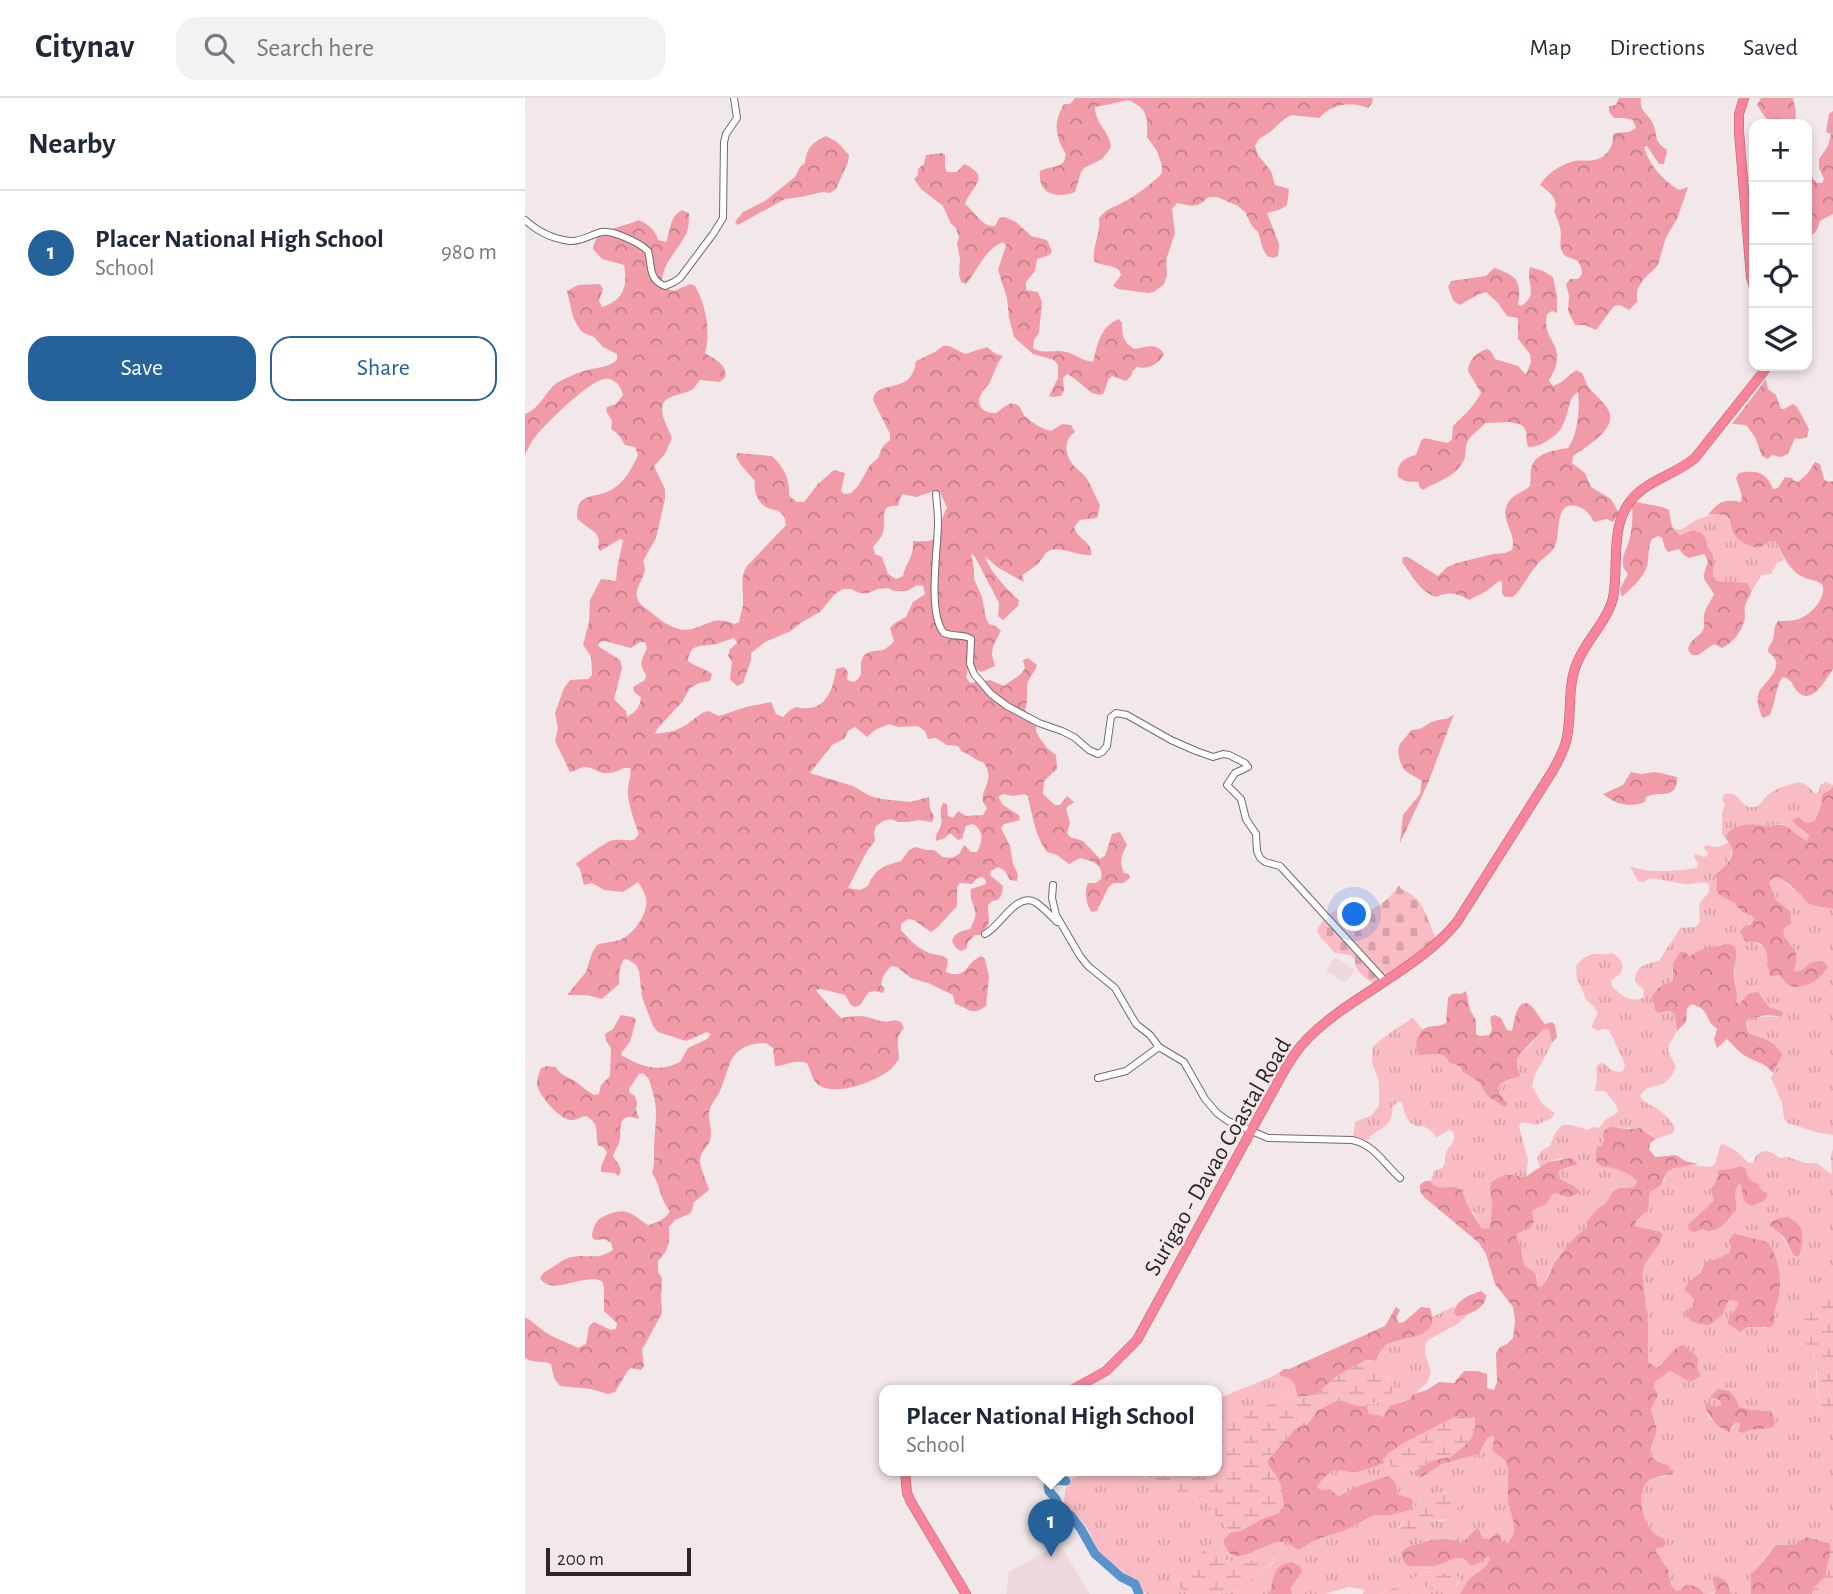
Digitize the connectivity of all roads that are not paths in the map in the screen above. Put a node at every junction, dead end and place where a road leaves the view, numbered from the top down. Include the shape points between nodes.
1 (734, 98) edge
2 (1744, 98) edge
3 (525, 220) edge
4 (1749, 253) edge
5 (1764, 371) edge
6 (936, 494) dead end
7 (1053, 886) dead end
8 (1061, 925) junction
9 (985, 934) dead end
10 (1385, 981) junction
11 (1159, 1047) junction
12 (1098, 1078) dead end
13 (1252, 1131) junction
14 (1400, 1178) dead end
15 (1081, 1385) edge
16 (905, 1476) edge
17 (966, 1594) edge

1 - 3 street via 737,118 724,142 723,218 674,282 657,283 644,247 613,233 572,241 541,232
2 - 4 highway via 1739,132
5 - 10 highway, Surigao - Davao Coastal Road via 1695,458 1646,486 1628,504 1619,532 1611,606 1574,670 1561,756 1457,922 1438,943
6 - 10 street via 938,622 944,633 971,639 971,669 992,694 1016,711 1075,737 1095,753 1107,746 1111,717 1120,713 1202,754 1229,755 1245,763 1248,767 1235,773 1227,785 1241,799 1256,834 1260,858 1280,866
7 - 8 street via 1053,904
8 - 9 street via 1028,900
8 - 11 street via 1084,961 1115,988 1134,1022
10 - 13 highway, Surigao - Davao Coastal Road via 1306,1040
11 - 12 street via 1126,1072
11 - 13 street via 1184,1062 1217,1113
13 - 14 street via 1277,1139 1360,1141
13 - 15 highway, Surigao - Davao Coastal Road via 1137,1340 1106,1371
16 - 17 highway via 911,1502

